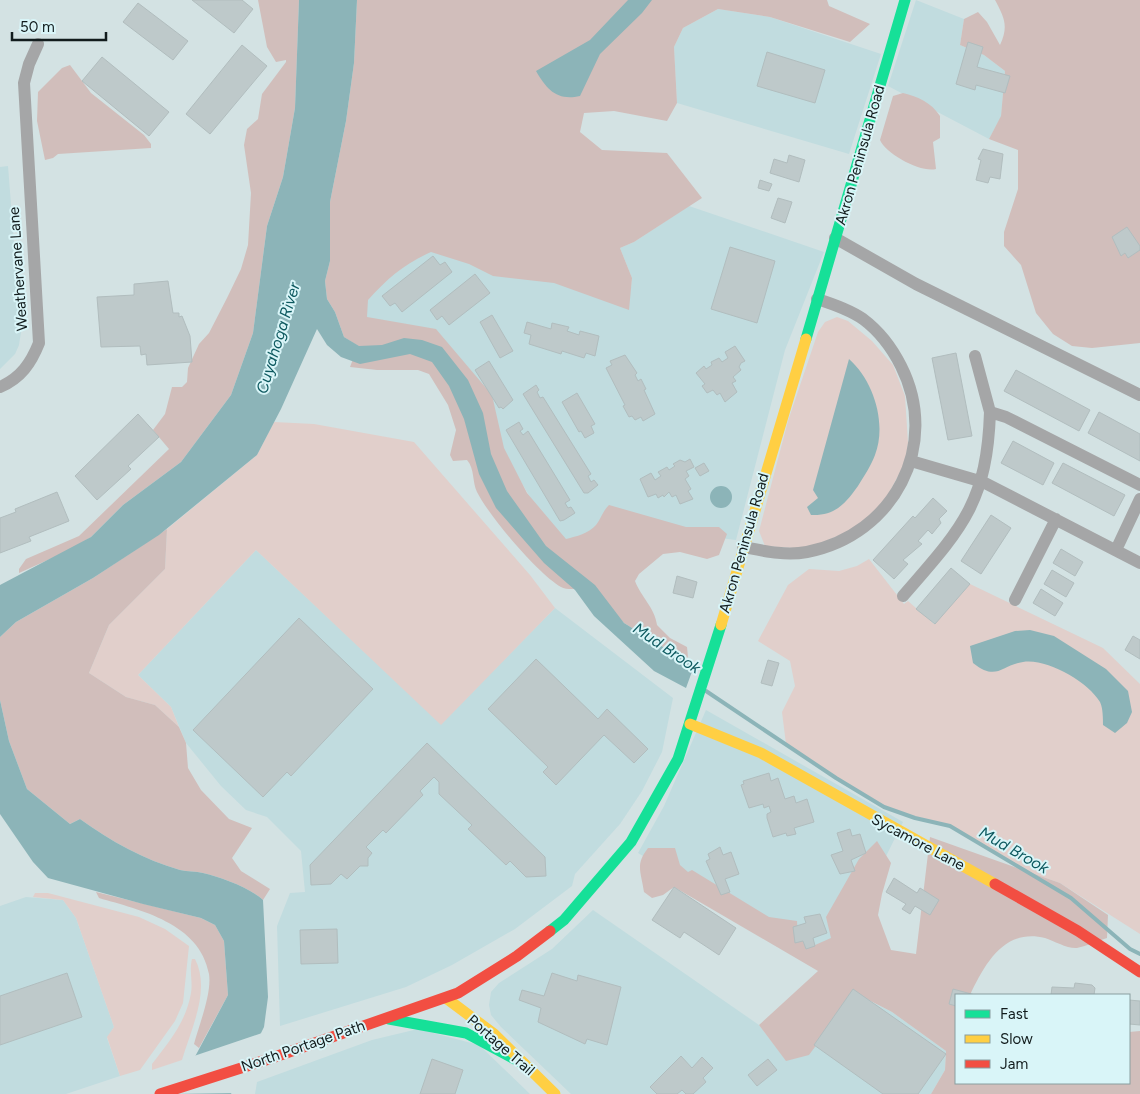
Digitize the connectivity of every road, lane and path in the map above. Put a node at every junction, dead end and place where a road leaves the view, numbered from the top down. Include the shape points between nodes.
1 (905, 0) edge
2 (38, 44) dead end
3 (835, 238) junction
4 (817, 299) junction
5 (975, 356) dead end
6 (0, 388) edge
7 (1140, 395) edge
8 (990, 412) junction
9 (911, 461) junction
10 (982, 482) junction
11 (1140, 485) edge
12 (1140, 499) edge
13 (1056, 519) junction
14 (743, 547) junction
15 (1116, 550) junction
16 (1140, 563) edge
17 (903, 596) dead end
18 (1015, 600) dead end
19 (690, 724) junction
20 (1140, 972) edge
21 (446, 998) junction
22 (384, 1018) junction
23 (524, 1064) junction
24 (160, 1094) edge
25 (556, 1094) edge

1 - 3 street, Akron Peninsula Road
2 - 6 street, Weathervane Lane via 28,64 24,83 39,343 19,376
3 - 4 street, Akron Peninsula Road
3 - 7 street via 916,284
4 - 9 street via 862,319 882,337 897,358 908,379 915,408 916,435
4 - 14 street, Akron Peninsula Road
5 - 8 street
8 - 10 street
8 - 11 street via 1006,417
9 - 10 street
9 - 14 street via 886,507 868,526 847,538 805,552 781,554
10 - 13 street
10 - 17 street via 960,527
12 - 15 street
13 - 15 street
13 - 18 street
14 - 19 street, Akron Peninsula Road
15 - 16 street
19 - 20 street, Sycamore Lane via 761,753 1062,922
19 - 21 street, Akron Peninsula Road via 678,759 651,809 631,842 589,892 564,920 532,946
21 - 22 street, North Portage Path
21 - 23 street, Portage Trail via 494,1034
22 - 23 street via 466,1033
22 - 24 street, North Portage Path
23 - 25 street, Portage Trail

